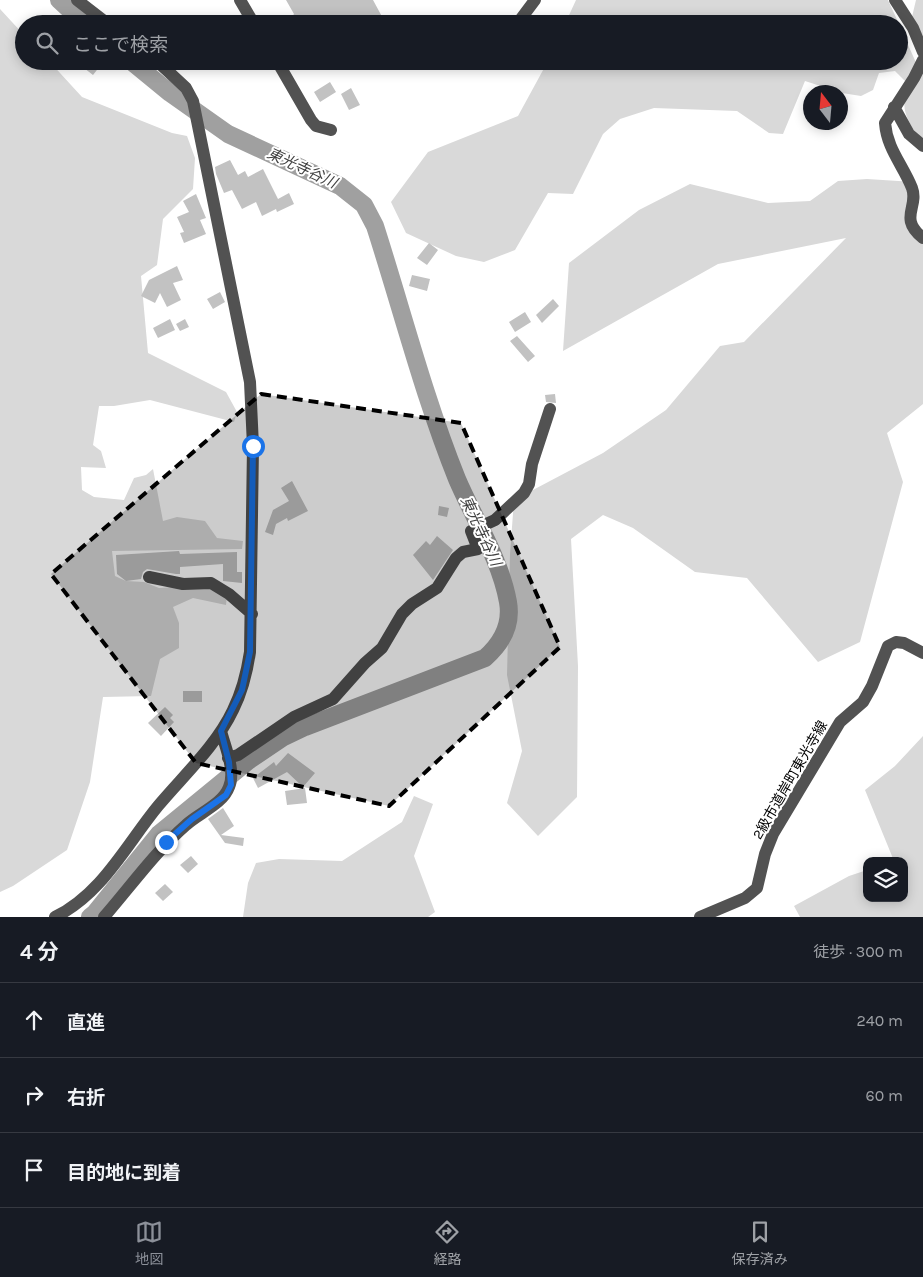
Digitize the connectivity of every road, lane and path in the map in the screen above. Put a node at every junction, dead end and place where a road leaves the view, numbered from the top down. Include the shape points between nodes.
1 (77, 0) edge
2 (240, 0) edge
3 (535, 0) edge
4 (895, 0) edge
5 (96, 15) edge
6 (249, 15) edge
7 (524, 15) edge
8 (904, 15) edge
9 (908, 21) edge
10 (923, 52) edge
11 (923, 60) edge
12 (167, 70) edge
13 (282, 70) edge
14 (894, 107) junction
15 (331, 130) dead end
16 (923, 146) edge
17 (923, 238) edge
18 (550, 409) dead end
19 (149, 577) dead end
20 (252, 614) junction
21 (923, 653) edge
22 (221, 731) junction
23 (229, 760) junction
24 (55, 917) edge
25 (104, 917) edge
26 (700, 917) edge

1 - 5 street
2 - 6 street
3 - 7 street
4 - 8 street
9 - 10 street
11 - 14 street
12 - 20 street via 186,88 193,101 250,382 253,416
13 - 15 street via 311,120 316,126
14 - 16 street via 909,134
14 - 17 street via 884,123 885,131 892,153 912,190 910,218 913,228
18 - 23 street via 532,464 529,484 524,493 495,520 471,531 478,549 463,552 456,558 437,588 402,614 382,648 364,663 333,699 294,717
19 - 20 street via 183,584 211,583
20 - 22 street via 247,670 233,711
21 - 26 street, 2級市道岸町東光寺線 via 904,643 888,646 863,702 840,722 773,834 757,888 746,898
22 - 23 street
22 - 24 street via 98,884 82,900
23 - 25 street via 231,785 226,795 166,842

